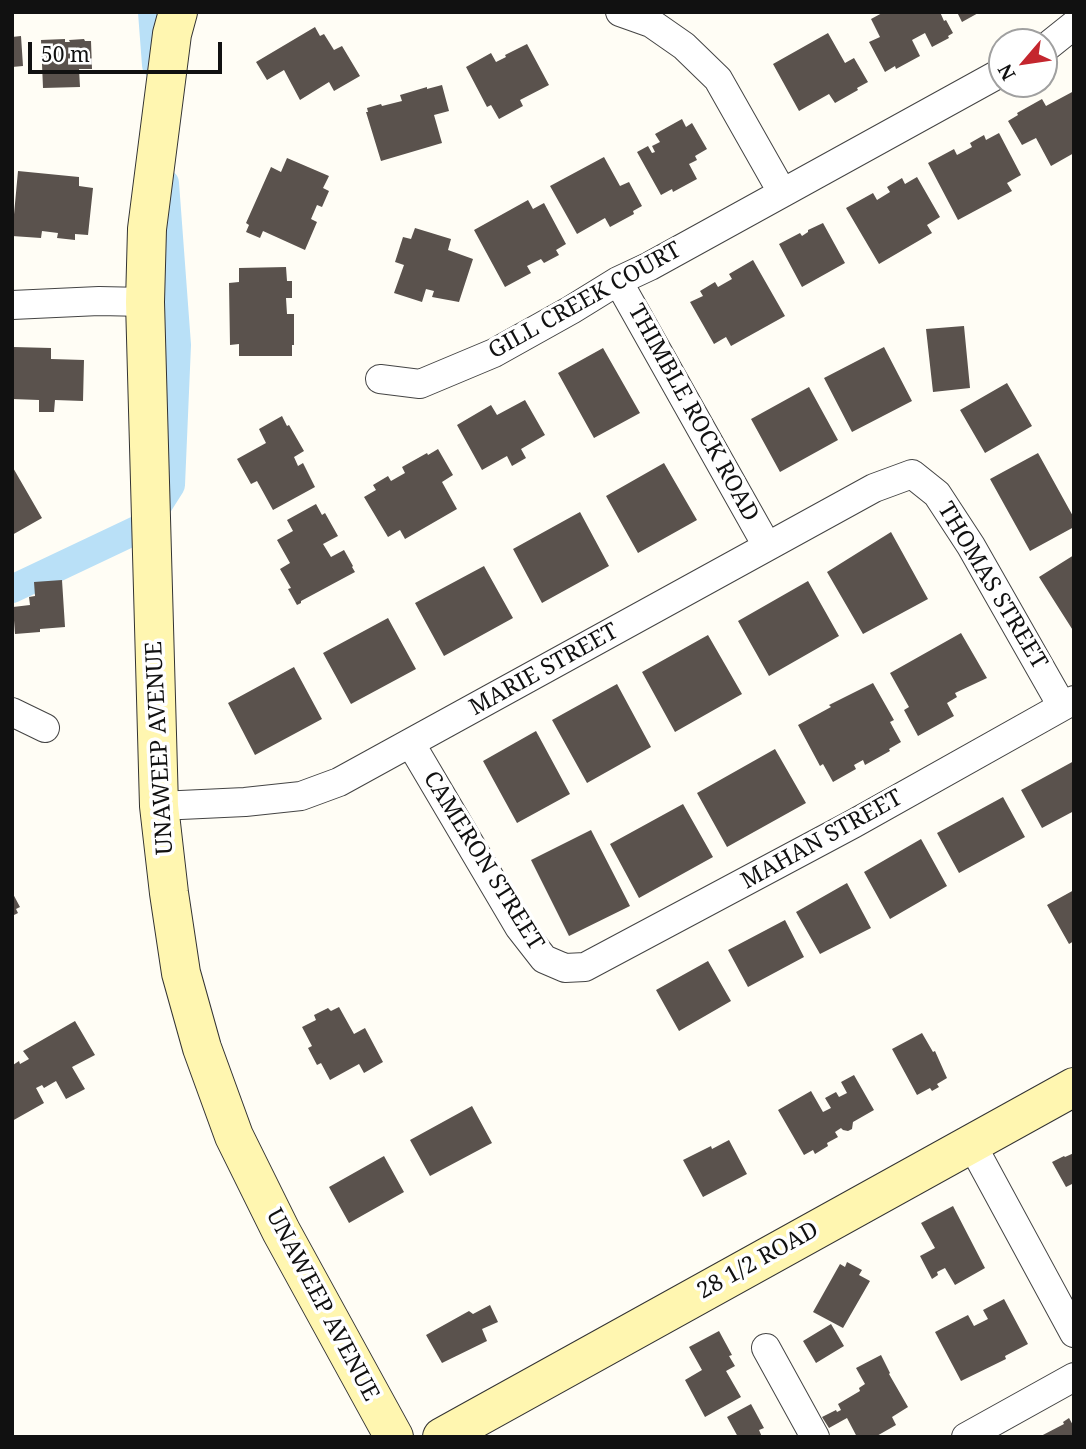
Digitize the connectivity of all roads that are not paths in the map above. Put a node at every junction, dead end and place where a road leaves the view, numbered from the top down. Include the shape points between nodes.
1 (178, 12) edge
2 (620, 12) edge
3 (1074, 25) edge
4 (1058, 38) edge
5 (988, 80) edge
6 (782, 192) junction
7 (618, 281) junction
8 (145, 302) junction
9 (12, 306) edge
10 (380, 379) dead end
11 (912, 474) joint
12 (768, 546) junction
13 (1068, 703) edge
14 (12, 712) edge
15 (45, 728) dead end
16 (411, 744) junction
17 (159, 806) junction
18 (565, 968) joint
19 (1074, 1087) edge
20 (971, 1143) junction
21 (1074, 1333) edge
22 (766, 1348) dead end
23 (1074, 1377) edge
24 (394, 1437) edge
25 (442, 1437) edge
26 (816, 1437) edge
27 (966, 1437) edge

1 - 8 main road, UNAWEEP AVENUE via 147,229
2 - 6 street via 651,23 684,46 718,79
3 - 4 street
5 - 6 street, GILL CREEK COURT
6 - 7 street, GILL CREEK COURT
7 - 10 street, GILL CREEK COURT via 494,353 420,384
7 - 12 street, THIMBLE ROCK ROAD
8 - 9 street
8 - 17 main road, UNAWEEP AVENUE
11 - 12 street, MARIE STREET via 874,488
11 - 13 street, THOMAS STREET via 937,494
12 - 16 street, MARIE STREET
13 - 18 street, MAHAN STREET via 585,967
14 - 15 street
16 - 17 street, MARIE STREET via 339,782 301,796
16 - 18 street, CAMERON STREET via 519,927 544,959
17 - 24 main road, UNAWEEP AVENUE via 181,973 234,1136
19 - 20 main road, 28 1/2 ROAD
20 - 21 street
20 - 25 main road, 28 1/2 ROAD
22 - 26 street
23 - 27 street

